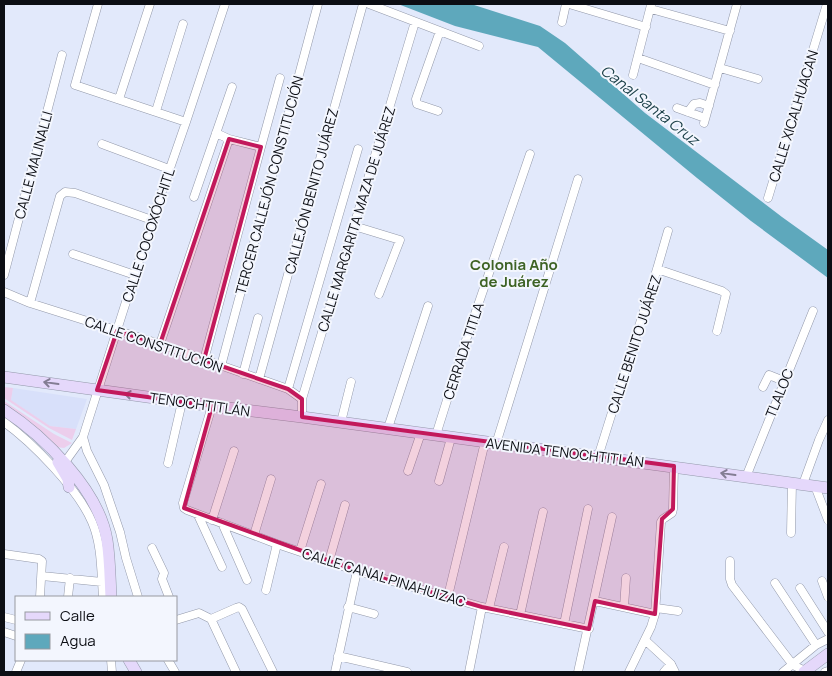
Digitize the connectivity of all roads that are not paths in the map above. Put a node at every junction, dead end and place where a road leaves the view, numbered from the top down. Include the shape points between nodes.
1 (98, 4) edge
2 (150, 4) edge
3 (225, 4) edge
4 (318, 4) edge
5 (363, 4) edge
6 (368, 4) edge
7 (568, 4) edge
8 (737, 4) edge
9 (827, 4) edge
10 (651, 6) edge
11 (415, 22) junction
12 (562, 22) dead end
13 (183, 24) dead end
14 (825, 26) edge
15 (646, 28) junction
16 (440, 31) junction
17 (730, 31) junction
18 (479, 46) dead end
19 (62, 56) dead end
20 (638, 58) junction
21 (720, 68) junction
22 (633, 75) dead end
23 (280, 78) dead end
24 (758, 79) dead end
25 (715, 85) junction
26 (232, 87) dead end
27 (119, 99) junction
28 (709, 106) junction
29 (676, 108) dead end
30 (156, 111) junction
31 (438, 111) dead end
32 (688, 112) junction
33 (186, 122) junction
34 (216, 133) junction
35 (229, 138) junction
36 (102, 144) dead end
37 (261, 148) junction
38 (358, 149) dead end
39 (530, 154) dead end
40 (169, 169) junction
41 (578, 179) dead end
42 (194, 197) dead end
43 (768, 198) dead end
44 (152, 220) junction
45 (354, 226) junction
46 (668, 231) dead end
47 (73, 254) dead end
48 (658, 269) junction
49 (4, 275) edge
50 (135, 275) junction
51 (4, 292) edge
52 (380, 294) dead end
53 (30, 303) junction
54 (428, 306) dead end
55 (813, 310) dead end
56 (258, 318) dead end
57 (117, 331) junction
58 (717, 331) dead end
59 (160, 344) junction
60 (204, 360) junction
61 (220, 366) junction
62 (243, 374) junction
63 (4, 376) edge
64 (259, 379) junction
65 (784, 381) junction
66 (352, 382) dead end
67 (763, 387) dead end
68 (288, 389) junction
69 (97, 390) junction
70 (302, 399) junction
71 (182, 402) junction
72 (212, 406) junction
73 (4, 410) edge
74 (302, 417) junction
75 (828, 420) edge
76 (4, 422) edge
77 (341, 422) junction
78 (388, 428) junction
79 (421, 433) junction
80 (436, 436) junction
81 (83, 437) junction
82 (451, 438) junction
83 (490, 443) junction
84 (234, 451) dead end
85 (55, 454) junction
86 (598, 457) junction
87 (65, 462) junction
88 (168, 463) dead end
89 (674, 466) junction
90 (408, 471) dead end
91 (746, 476) junction
92 (271, 478) dead end
93 (439, 481) dead end
94 (321, 484) dead end
95 (803, 484) junction
96 (69, 487) junction
97 (828, 488) edge
98 (345, 505) dead end
99 (588, 510) dead end
100 (543, 512) dead end
101 (198, 515) junction
102 (612, 517) dead end
103 (212, 520) junction
104 (828, 520) edge
105 (222, 524) junction
106 (791, 533) dead end
107 (254, 535) junction
108 (277, 544) junction
109 (504, 547) dead end
110 (152, 548) dead end
111 (300, 552) junction
112 (4, 554) edge
113 (329, 561) junction
114 (730, 561) dead end
115 (222, 567) dead end
116 (357, 570) junction
117 (42, 576) junction
118 (70, 578) junction
119 (626, 578) dead end
120 (247, 580) dead end
121 (822, 581) dead end
122 (102, 582) junction
123 (775, 583) dead end
124 (800, 588) dead end
125 (266, 590) dead end
126 (40, 596) edge
127 (68, 596) edge
128 (103, 596) edge
129 (111, 596) edge
130 (138, 596) edge
131 (169, 596) edge
132 (448, 596) junction
133 (828, 597) edge
134 (595, 601) junction
135 (348, 607) junction
136 (486, 607) junction
137 (624, 607) junction
138 (656, 611) junction
139 (678, 611) dead end
140 (374, 614) dead end
141 (520, 615) junction
142 (178, 618) edge
143 (211, 619) junction
144 (564, 624) junction
145 (589, 629) junction
146 (828, 632) edge
147 (828, 638) edge
148 (645, 640) junction
149 (816, 645) junction
150 (828, 654) edge
151 (338, 656) junction
152 (130, 661) edge
153 (169, 661) edge
154 (672, 664) junction
155 (793, 665) junction
156 (136, 672) edge
157 (175, 672) edge
158 (236, 672) edge
159 (273, 672) edge
160 (335, 672) edge
161 (407, 672) edge
162 (469, 672) edge
163 (578, 672) edge
164 (629, 672) edge
165 (664, 672) edge
166 (675, 672) edge
167 (783, 672) edge
168 (804, 672) edge

1 - 27 street via 75,85
2 - 27 street
3 - 33 street, CALLE COCOXÓCHITL
4 - 61 street, TERCER CALLEJÓN CONSTITUCIÓN
5 - 64 street, CALLEJÓN BENITO JUÁREZ
6 - 11 street
7 - 12 street
7 - 15 street
8 - 17 street
9 - 14 street, CALLE XICALHUACAN
10 - 15 street
10 - 17 street
11 - 16 street
11 - 45 street, CALLE MARGARITA MAZA DE JUÁREZ
13 - 30 street
14 - 43 street, CALLE XICALHUACAN
15 - 20 street
16 - 18 street
16 - 31 street via 416,99 417,104
17 - 21 street
19 - 49 street, CALLE MALINALLI
20 - 22 street
20 - 25 street
21 - 24 street
21 - 25 street
23 - 37 street
25 - 28 street
26 - 34 street
27 - 30 street
28 - 32 street via 694,104
28 - 32 street via 704,120
29 - 32 street
30 - 33 street
33 - 40 street, CALLE COCOXÓCHITL
34 - 35 street
34 - 42 street
35 - 37 street
35 - 59 street
36 - 40 street
37 - 60 street
38 - 68 street
39 - 80 street, CERRADA TITLA
40 - 44 street, CALLE COCOXÓCHITL
41 - 83 street
44 - 50 street, CALLE COCOXÓCHITL
44 - 53 street via 65,192 60,196
45 - 52 street via 400,240
45 - 70 street, CALLE MARGARITA MAZA DE JUÁREZ
46 - 48 street, CALLE BENITO JUÁREZ
47 - 50 street
48 - 58 street via 726,294
48 - 86 street, CALLE BENITO JUÁREZ
50 - 57 street, CALLE COCOXÓCHITL
51 - 53 street, CALLE CONSTITUCIÓN
53 - 57 street, CALLE CONSTITUCIÓN
54 - 78 street
55 - 65 street, TLALOC
56 - 62 street
57 - 59 street, CALLE CONSTITUCIÓN
57 - 69 street, CALLE COCOXÓCHITL
59 - 60 street, CALLE CONSTITUCIÓN
60 - 61 street, CALLE CONSTITUCIÓN
61 - 62 street, CALLE CONSTITUCIÓN
62 - 64 street, CALLE CONSTITUCIÓN
69 -> 63 main road, TENOCHTITLÁN
64 - 68 street, CALLE CONSTITUCIÓN
65 - 67 street via 769,375
65 - 91 street, TLALOC
66 - 77 street
68 - 70 street, CALLE CONSTITUCIÓN
71 -> 69 main road, TENOCHTITLÁN
69 - 81 street, CALLE COCOXÓCHITL
70 - 74 street, CALLE MARGARITA MAZA DE JUÁREZ
71 - 72 main road, TENOCHTITLÁN
71 - 88 street
72 - 74 main road, TENOCHTITLÁN
72 - 101 street, CALLE CANAL PINAHUIZAC via 183,503 184,508
73 - 85 main road
74 - 77 main road, AVENIDA TENOCHTITLÁN
75 - 95 street
76 - 96 street via 42,455
77 - 78 main road, AVENIDA TENOCHTITLÁN
78 - 79 main road, AVENIDA TENOCHTITLÁN
79 - 80 main road, AVENIDA TENOCHTITLÁN
79 - 90 street
80 - 82 main road, AVENIDA TENOCHTITLÁN
81 - 87 street, CALLE COCOXÓCHITL
81 - 130 street via 86,451 104,485
82 - 83 main road, AVENIDA TENOCHTITLÁN
82 - 93 street
83 - 86 main road, AVENIDA TENOCHTITLÁN
83 - 132 street
84 - 103 street
85 - 87 main road
85 - 96 main road
86 - 89 main road, AVENIDA TENOCHTITLÁN
87 - 129 main road via 98,515 106,538
91 -> 89 main road, AVENIDA TENOCHTITLÁN
89 - 138 street via 673,509 661,522
91 - 95 main road, AVENIDA TENOCHTITLÁN
92 - 107 street
94 - 111 street
95 - 97 main road, AVENIDA TENOCHTITLÁN
95 - 104 street
95 - 106 street
96 - 122 street via 92,522 99,548
98 - 113 street
99 - 144 street
100 - 141 street
101 - 103 street, CALLE CANAL PINAHUIZAC
101 - 115 street
102 - 134 street
103 - 105 street, CALLE CANAL PINAHUIZAC
105 - 107 street, CALLE CANAL PINAHUIZAC
105 - 120 street
107 - 108 street, CALLE CANAL PINAHUIZAC
108 - 111 street, CALLE CANAL PINAHUIZAC
108 - 125 street
109 - 136 street
110 - 131 street via 164,574 162,579
111 - 113 street, CALLE CANAL PINAHUIZAC
112 - 117 street via 39,559 42,561
113 - 116 street, CALLE CANAL PINAHUIZAC
114 - 155 street via 732,585
116 - 132 street, CALLE CANAL PINAHUIZAC
116 - 135 street
117 - 118 street
117 - 126 street
118 - 122 street
118 - 127 street
119 - 137 street
121 - 133 street
122 - 128 street
123 - 149 street
124 - 146 street
132 - 136 street, CALLE CANAL PINAHUIZAC
134 - 137 street
134 - 145 street
135 - 140 street
135 - 151 street
136 - 141 street, CALLE CANAL PINAHUIZAC
136 - 162 street
137 - 138 street
138 - 139 street
138 - 148 street
141 - 144 street, CALLE CANAL PINAHUIZAC
142 - 143 street via 200,613
143 - 158 street
143 - 159 street via 239,607 242,609
144 - 145 street, CALLE CANAL PINAHUIZAC
145 - 163 street
147 - 149 street
148 - 154 street
148 - 164 street
149 - 155 street
150 - 168 main road
151 - 160 street
151 - 161 street
152 - 156 main road
153 - 157 street
154 - 165 street
154 - 166 street
155 - 167 street
155 - 168 street

